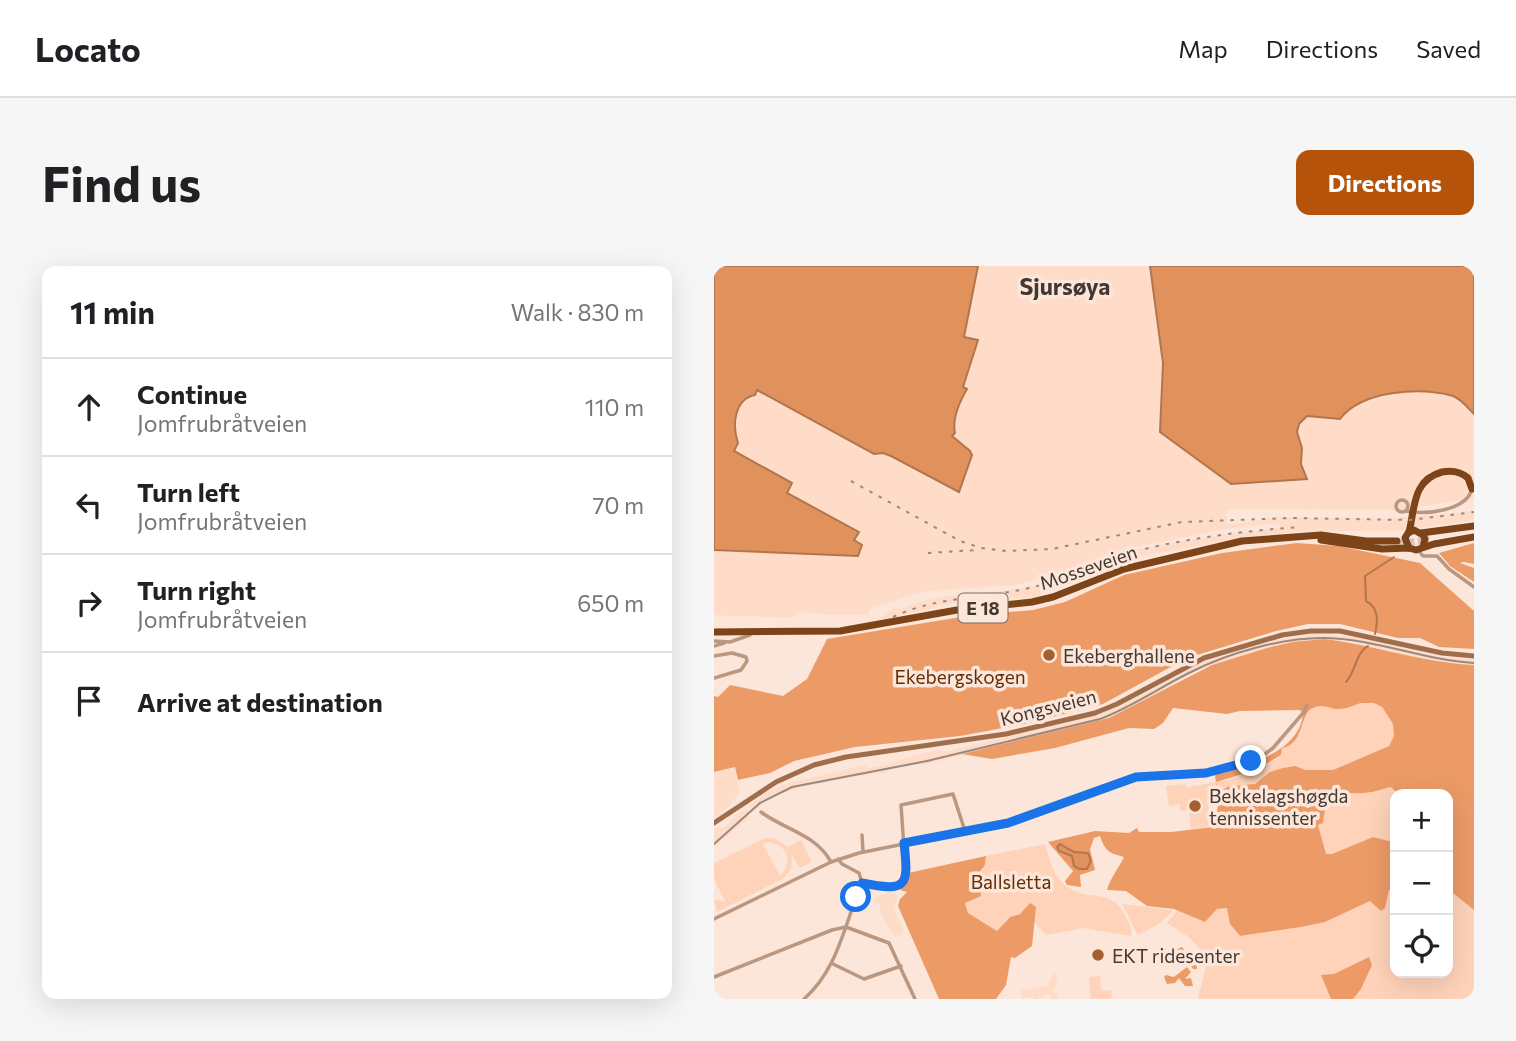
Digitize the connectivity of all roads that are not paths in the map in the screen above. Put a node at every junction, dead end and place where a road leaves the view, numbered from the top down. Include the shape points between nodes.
1 (1473, 492) edge
2 (1412, 510) junction
3 (1474, 532) edge
4 (1409, 533) junction
5 (1424, 534) junction
6 (1321, 538) junction
7 (1397, 542) tunnel mouth
8 (1409, 548) junction
9 (1421, 548) junction
10 (1474, 587) edge
11 (714, 630) edge
12 (759, 632) junction
13 (788, 632) junction
14 (714, 644) edge
15 (714, 656) edge
16 (1474, 656) edge
17 (714, 678) edge
18 (1307, 705) dead end
19 (761, 812) dead end
20 (714, 823) edge
21 (965, 831) junction
22 (862, 835) dead end
23 (904, 843) junction
24 (863, 852) junction
25 (838, 859) junction
26 (831, 862) junction
27 (862, 883) junction
28 (714, 919) edge
29 (846, 927) junction
30 (833, 964) junction
31 (901, 966) junction
32 (714, 977) edge
33 (804, 999) edge
34 (915, 999) edge

1 - 2 street via 1456,506
1 - 2 highway via 1462,473 1431,477 1417,493
2 - 4 highway
2 - 5 highway
3 - 5 highway, E 18
3 - 9 highway, E 18
4 - 5 highway, E 18
4 - 6 highway, E 18 via 1386,538
4 - 8 highway via 1405,542
5 - 9 highway
6 - 7 highway, Mosseveien / E 18
6 - 8 highway, E 18 via 1382,549
6 - 13 highway, Mosseveien / E 18 via 1230,546 1124,569 1039,601 854,629
8 - 9 highway, E 18
9 - 10 street via 1423,556 1437,556
11 - 12 highway, Mosseveien / E 18
11 - 13 highway, Mosseveien / E 18 via 760,627
12 - 13 highway, Mosseveien / E 18
12 - 14 street, Mosseveien
15 - 17 street via 732,653 746,657 743,670
16 - 20 main road, Kongsveien via 1340,631 1276,636 1197,660 1095,713 1014,733 846,757 810,767 770,786
18 - 21 street via 1273,748 1257,760 1206,773 1136,777 1032,816
19 - 26 street via 806,837
21 - 23 street
21 - 23 street via 953,793 901,805
22 - 24 street
23 - 24 street
23 - 27 street via 907,873 901,885 891,888
24 - 25 street
25 - 26 street
25 - 27 street via 859,873
26 - 28 street
27 - 29 street
29 - 30 street
29 - 31 street via 889,943
29 - 32 street
30 - 31 street via 864,979
30 - 33 street
31 - 34 street

